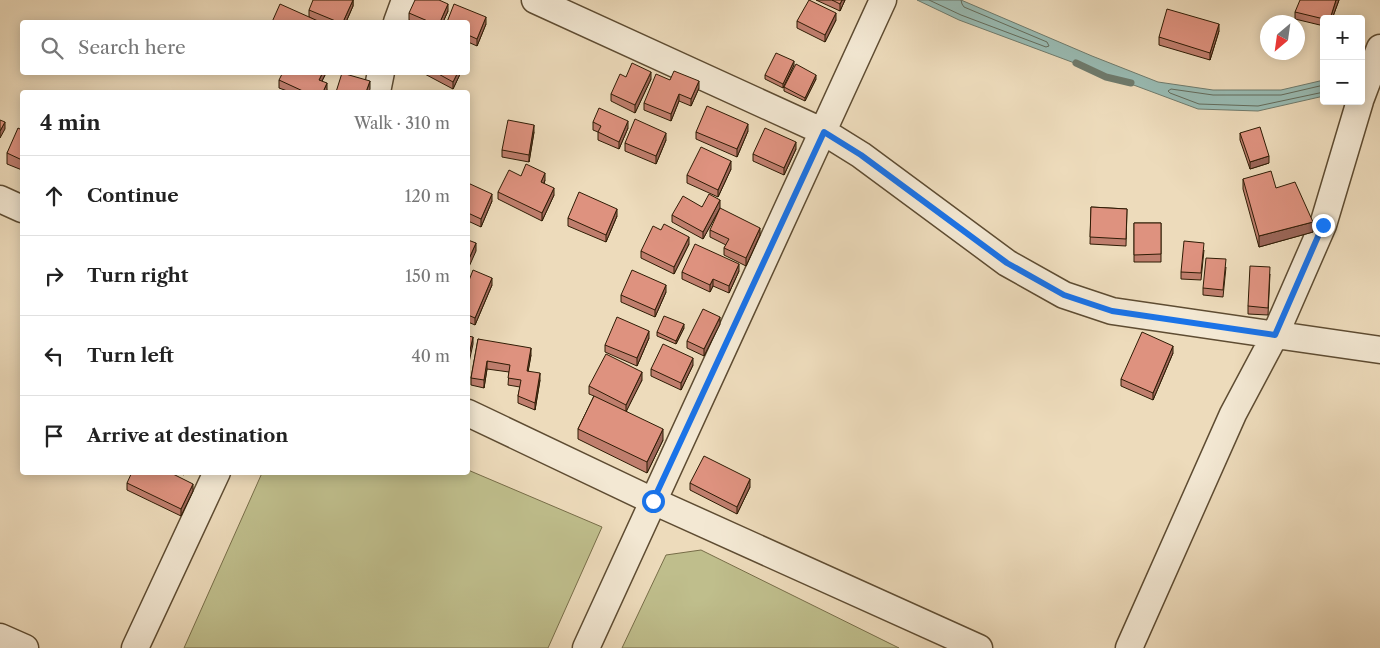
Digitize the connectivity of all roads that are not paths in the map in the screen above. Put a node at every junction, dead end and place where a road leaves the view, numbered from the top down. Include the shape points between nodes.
1 (405, 0) edge
2 (535, 0) edge
3 (883, 0) edge
4 (398, 20) edge
5 (1380, 48) edge
6 (380, 75) edge
7 (1365, 88) edge
8 (377, 90) edge
9 (1359, 105) edge
10 (824, 132) junction
11 (0, 199) edge
12 (20, 208) edge
13 (1275, 335) junction
14 (1380, 350) edge
15 (470, 414) edge
16 (216, 475) edge
17 (653, 501) junction
18 (0, 636) edge
19 (24, 648) edge
20 (135, 648) edge
21 (586, 648) edge
22 (979, 648) edge
23 (1129, 648) edge

1 - 4 street
2 - 10 street
3 - 10 street
5 - 7 street
6 - 8 street
9 - 13 street via 1323,225
10 - 13 street via 861,155 1007,263 1064,295 1112,311
10 - 17 street
11 - 12 street
13 - 14 street
13 - 23 street via 1233,414
15 - 17 street
16 - 20 street
17 - 21 street
17 - 22 street
18 - 19 street

